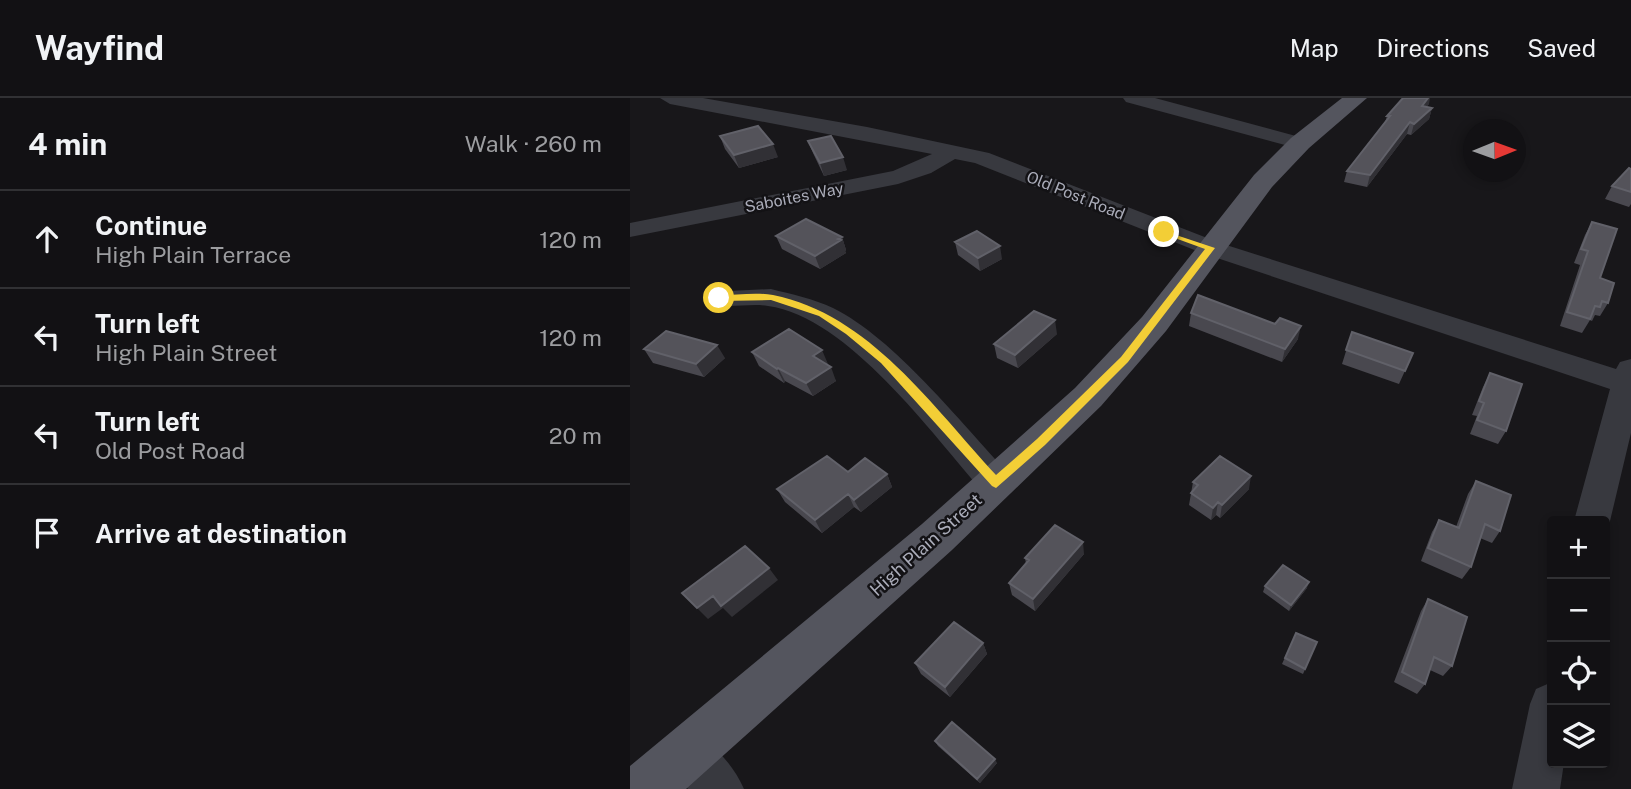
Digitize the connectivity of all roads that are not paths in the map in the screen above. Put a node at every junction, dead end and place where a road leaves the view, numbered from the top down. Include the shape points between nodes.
1 (670, 98) edge
2 (1133, 98) edge
3 (1356, 98) edge
4 (1300, 143) junction
5 (953, 151) junction
6 (630, 230) edge
7 (1211, 248) junction
8 (719, 298) dead end
9 (1630, 380) edge
10 (996, 483) junction
11 (1593, 516) edge
12 (1552, 705) edge
13 (687, 753) junction
14 (645, 789) edge
15 (720, 789) edge
16 (1536, 789) edge

1 - 5 street, Old Post Road
2 - 4 street
3 - 4 main road, High Plain Street
4 - 7 main road, High Plain Street via 1241,206
5 - 6 street, Saboites Way via 898,177
5 - 7 street, Old Post Road via 1022,173
7 - 9 street, Old Post Road
7 - 10 main road, High Plain Street via 1124,360
8 - 10 street via 771,298 822,314 849,331 884,360
9 - 11 street
10 - 13 main road, High Plain Street
12 - 16 street
13 - 14 main road, High Plain Street
13 - 15 street

